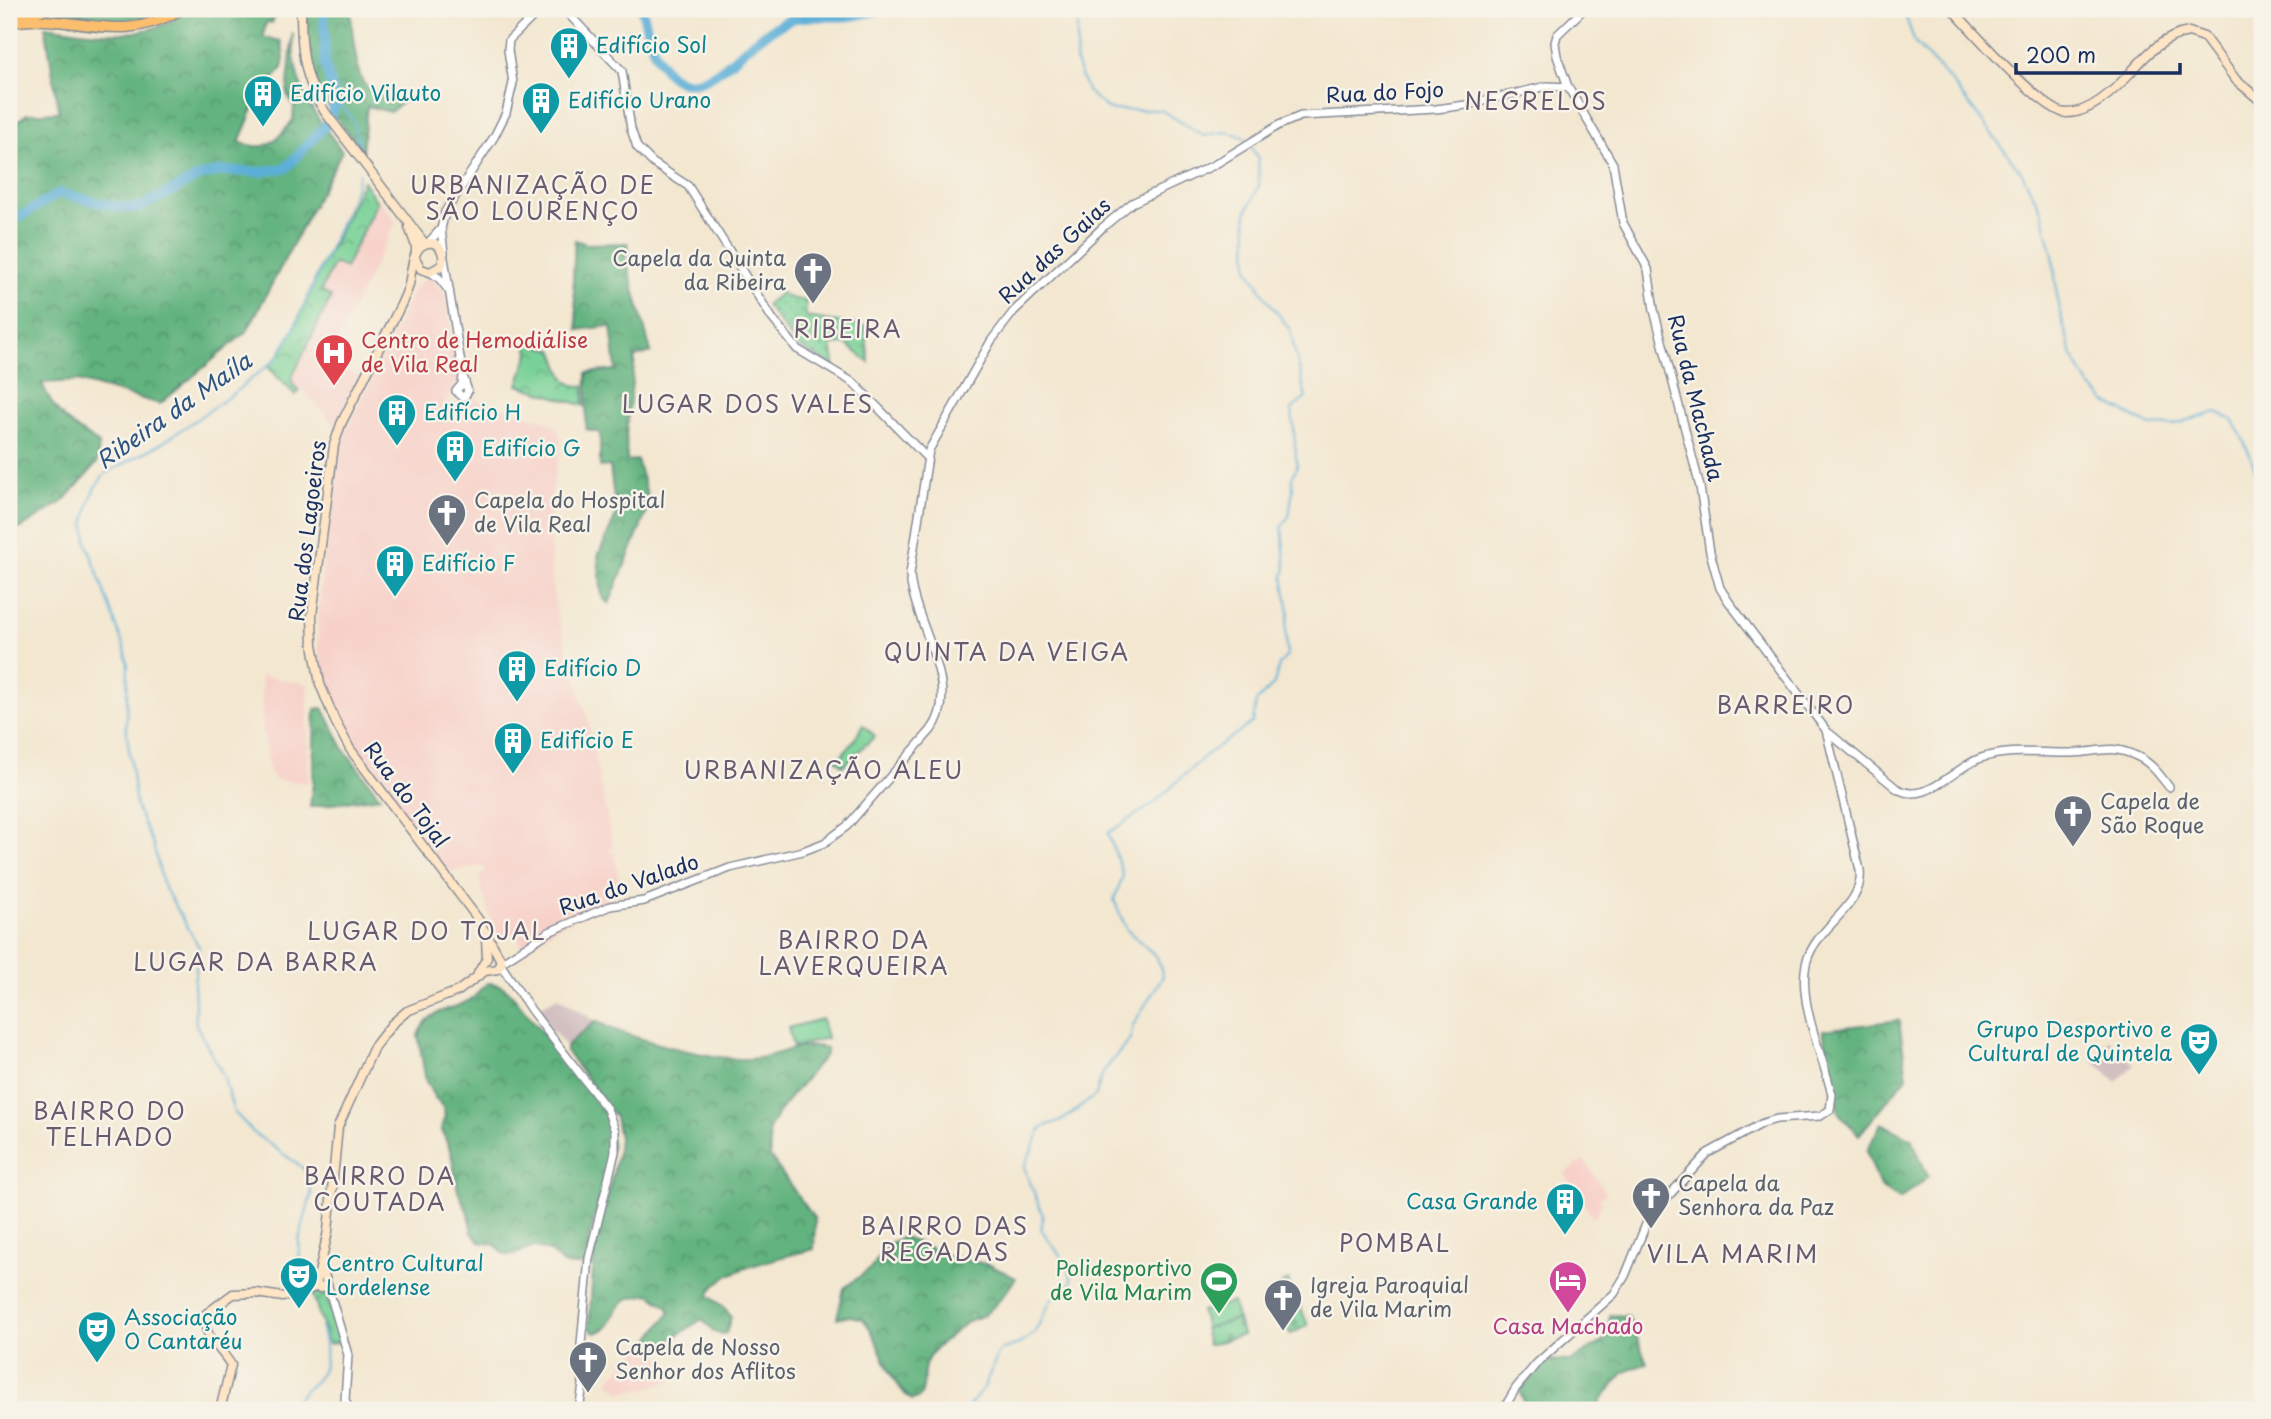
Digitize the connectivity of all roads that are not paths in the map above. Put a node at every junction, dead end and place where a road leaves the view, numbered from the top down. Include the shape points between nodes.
1 (20, 9) edge
2 (48, 9) edge
3 (182, 9) edge
4 (301, 9) edge
5 (541, 9) edge
6 (564, 9) edge
7 (1584, 9) edge
8 (1952, 9) edge
9 (9, 11) edge
10 (9, 20) edge
11 (1561, 70) junction
12 (1547, 86) junction
13 (1568, 87) junction
14 (2262, 102) edge
15 (1306, 115) joint
16 (398, 205) junction
17 (441, 229) junction
18 (427, 243) junction
19 (416, 255) junction
20 (444, 256) junction
21 (427, 272) junction
22 (408, 289) junction
23 (451, 295) junction
24 (463, 386) dead end
25 (927, 458) junction
26 (316, 668) joint
27 (942, 699) joint
28 (1826, 730) junction
29 (2169, 787) dead end
30 (485, 933) junction
31 (486, 959) junction
32 (497, 962) junction
33 (472, 982) junction
34 (319, 1284) junction
35 (220, 1410) edge
36 (350, 1410) edge
37 (579, 1410) edge
38 (1503, 1410) edge

1 - 9 highway
2 - 10 highway
3 - 10 highway via 126,29
4 - 16 main road via 303,64 313,93
5 - 17 street via 509,40 513,83 505,118 449,204
6 - 25 street via 622,71 638,147 688,186 784,333 800,351 851,381
7 - 11 street, Rua da Machada via 1557,35
8 - 14 main road via 1997,58 2060,112 2090,106 2157,46 2189,32 2204,37 2236,80
11 - 12 street
11 - 13 street, Rua da Machada
12 - 13 street, Rua do Fojo
12 - 15 street, Rua do Fojo via 1443,108
13 - 28 street, Rua da Machada via 1613,164 1625,228 1648,269 1720,588
15 - 25 street, Rua das Gaias via 1132,203 1102,228 1014,311 991,341
16 - 18 main road
16 - 19 main road
17 - 18 street
17 - 20 street
18 - 19 main road
18 - 20 main road via 438,246
19 - 21 main road via 418,266
19 - 22 main road, Rua dos Lagoeiros
20 - 21 main road via 441,267
20 - 23 street
21 - 22 main road, Rua dos Lagoeiros
21 - 23 street via 441,280
22 - 26 main road, Rua dos Lagoeiros via 333,449 312,615
23 - 24 street
25 - 27 street, Rua das Gaias via 910,578
26 - 30 main road, Rua do Tojal via 323,695 350,748
27 - 32 street, Rua do Valado via 934,727 844,829 816,847 726,869 644,901 600,909
28 - 29 street via 1909,794 1925,791 1966,764 1995,754 2071,754 2108,748 2143,759
28 - 38 street via 1861,882 1857,894 1815,942 1806,968 1806,997 1832,1095 1830,1110 1822,1116 1767,1121 1708,1153 1649,1217 1614,1294 1537,1363
30 - 31 main road
30 - 32 main road, Rua do Tojal
31 - 32 main road
31 - 33 main road
32 - 33 main road
32 - 37 street via 607,1109 616,1138 589,1258
33 - 34 main road via 407,1011 374,1047 338,1127
34 - 35 main road via 283,1297 233,1294 205,1315 207,1331 230,1366
34 - 36 street via 331,1298 348,1355 345,1400

